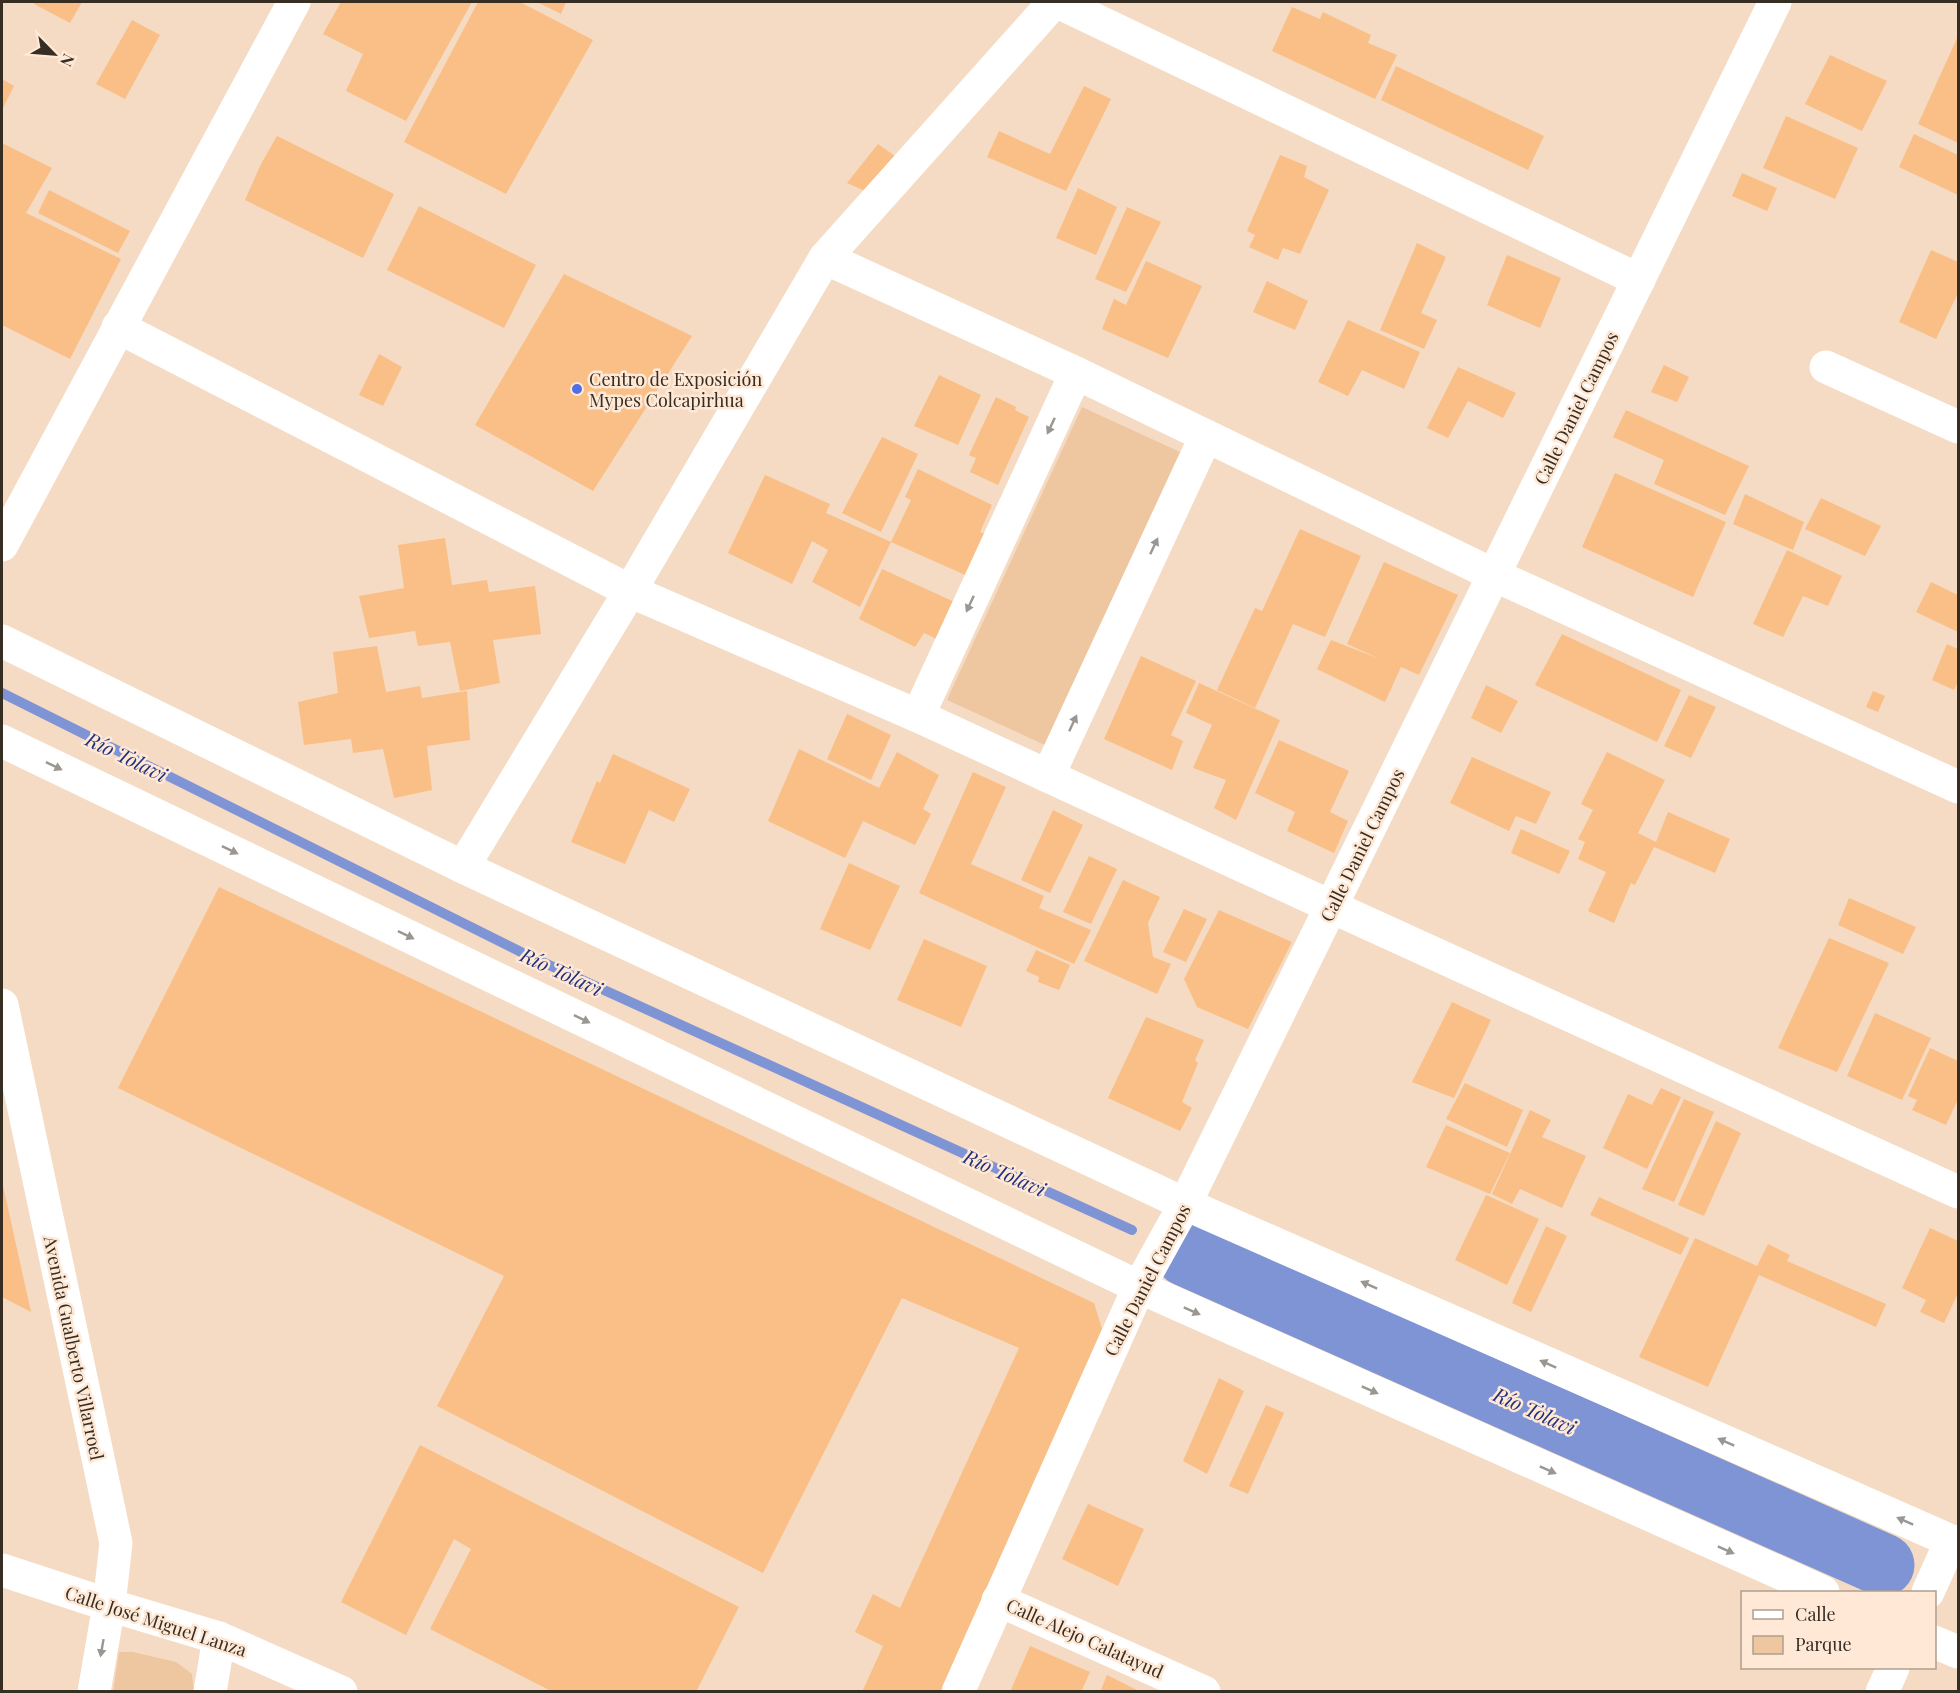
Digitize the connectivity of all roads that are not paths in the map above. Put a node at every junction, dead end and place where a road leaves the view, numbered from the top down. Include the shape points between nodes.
1 (294, 2) edge
2 (1056, 2) edge
3 (1775, 2) edge
4 (825, 258) junction
5 (1639, 280) junction
6 (118, 327) junction
7 (1826, 367) dead end
8 (1076, 373) junction
9 (1959, 427) edge
10 (1206, 435) junction
11 (2, 545) edge
12 (1494, 575) junction
13 (630, 591) junction
14 (2, 641) edge
15 (918, 716) junction
16 (2, 741) edge
17 (1048, 776) junction
18 (1959, 787) edge
19 (463, 867) junction
20 (1332, 907) junction
21 (2, 1005) edge
22 (1959, 1192) edge
23 (1185, 1204) junction
24 (1139, 1287) junction
25 (1955, 1543) edge
26 (2, 1570) edge
27 (1818, 1591) edge
28 (1929, 1591) edge
29 (998, 1600) junction
30 (109, 1605) junction
31 (219, 1638) junction
32 (1936, 1642) edge
33 (1959, 1652) edge
34 (1893, 1669) edge
35 (94, 1692) edge
36 (210, 1692) edge
37 (341, 1692) edge
38 (958, 1692) edge
39 (1204, 1692) edge
40 (1882, 1692) edge

1 - 6 street
2 - 4 street
2 - 5 street
3 - 5 street, Calle Daniel Campos
4 - 8 street
4 - 13 street
5 - 12 street, Calle Daniel Campos
6 - 11 street
6 - 13 street
7 - 9 street
8 - 10 street
8 -> 15 street
10 - 12 street
17 -> 10 street
12 - 18 street
12 - 20 street, Calle Daniel Campos
13 - 15 street
13 - 19 street
14 - 19 street
15 - 17 street
16 -> 24 street
17 - 20 street
19 - 23 street
20 - 22 street
20 - 23 street, Calle Daniel Campos
21 - 30 street, Avenida Gualberto Villarroel via 116,1543
23 - 24 street, Calle Daniel Campos
25 -> 23 street
24 -> 27 street
24 - 29 street, Calle Daniel Campos
25 - 28 street
26 - 30 street, Calle José Miguel Lanza
29 - 38 street, Calle Daniel Campos
29 - 39 street, Calle Alejo Calatayud
30 - 31 street, Calle José Miguel Lanza
30 -> 35 street, Avenida Gualberto Villarroel
31 - 36 street
31 - 37 street, Calle José Miguel Lanza
32 - 33 street
34 - 40 street

